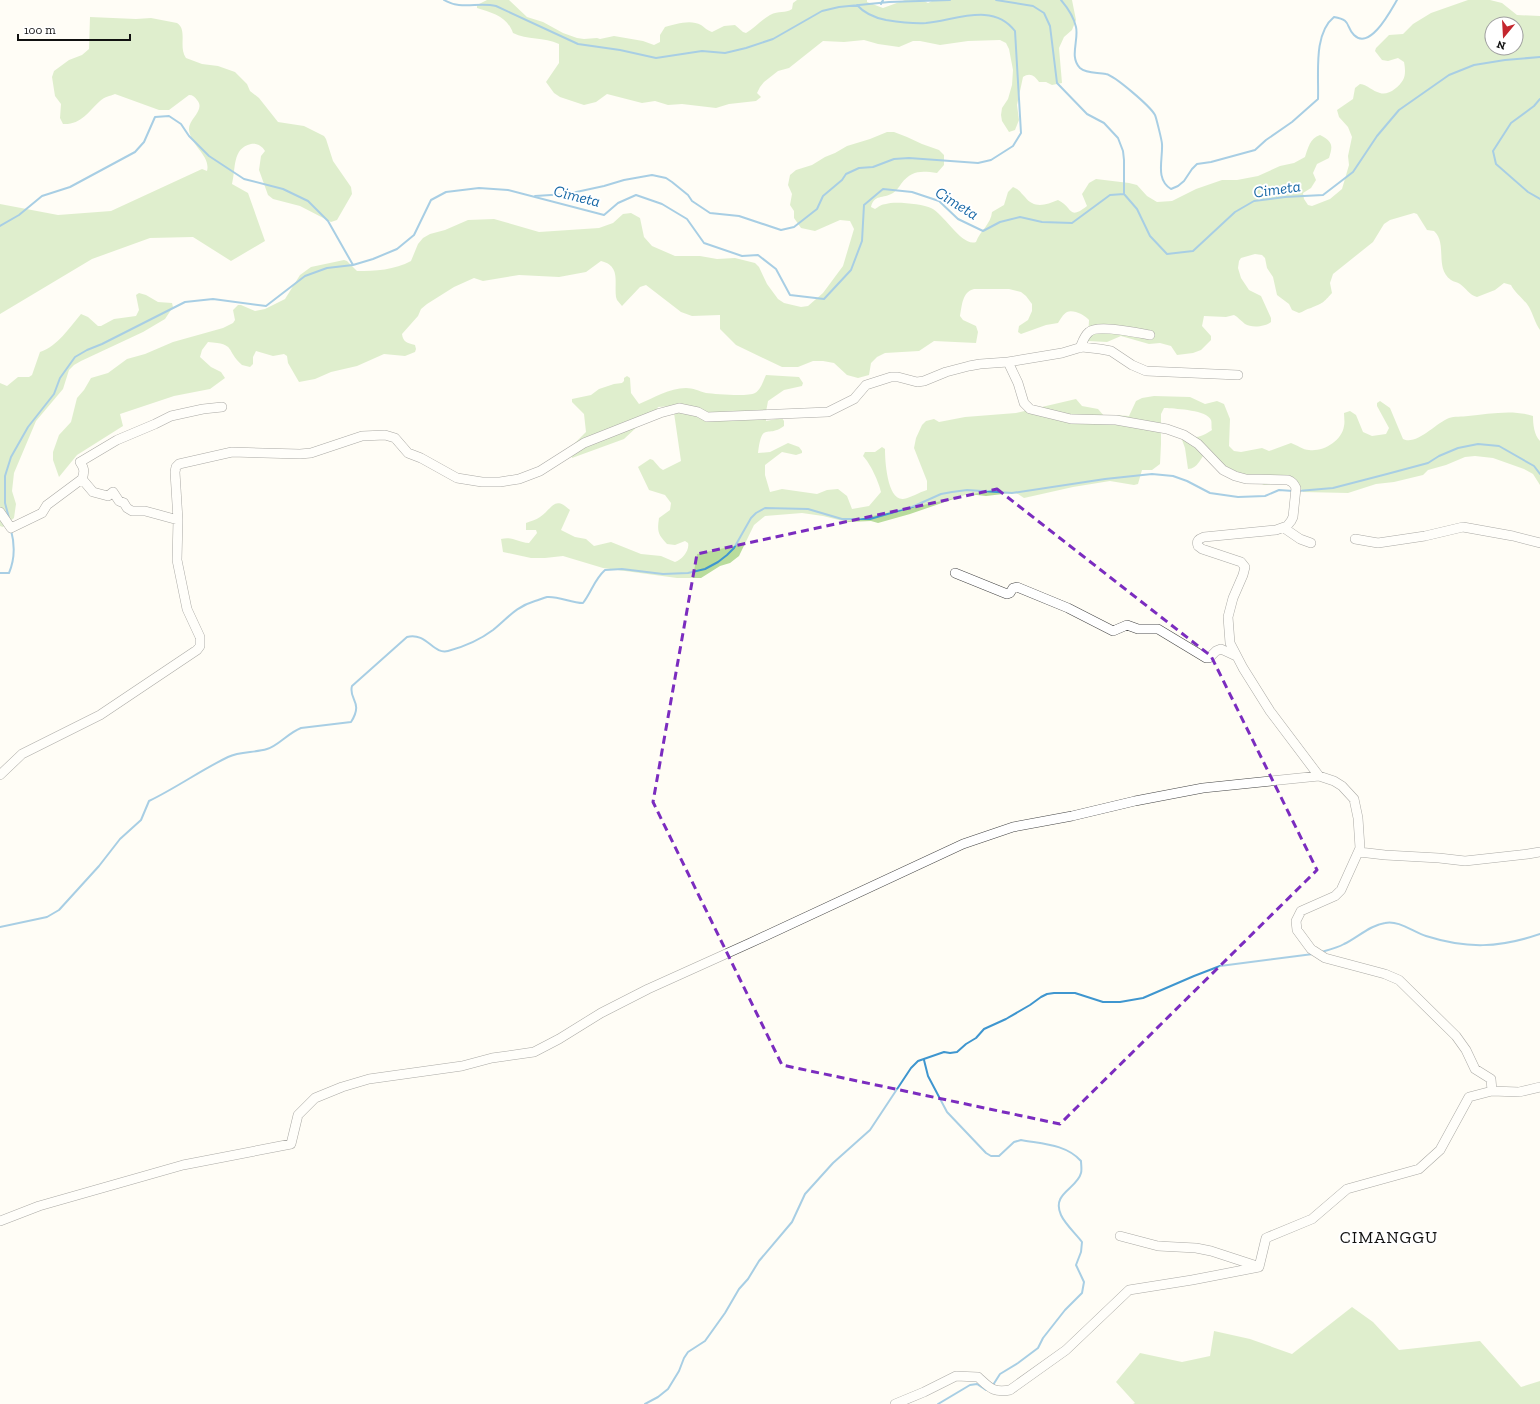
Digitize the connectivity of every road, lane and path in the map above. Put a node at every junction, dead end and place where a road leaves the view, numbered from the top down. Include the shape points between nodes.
1 (1150, 335) dead end
2 (1080, 348) junction
3 (1008, 362) junction
4 (1238, 375) dead end
5 (222, 407) dead end
6 (82, 479) junction
7 (0, 512) edge
8 (178, 520) junction
9 (1284, 528) junction
10 (1355, 539) dead end
11 (1540, 543) edge
12 (1310, 544) dead end
13 (955, 573) dead end
14 (1236, 656) junction
15 (0, 775) edge
16 (1319, 776) junction
17 (1359, 852) junction
18 (1540, 852) edge
19 (1540, 1087) edge
20 (1492, 1091) junction
21 (0, 1221) edge
22 (1120, 1236) dead end
23 (1259, 1267) junction
24 (894, 1404) edge

1 - 2 street via 1095,329 1089,331
2 - 3 street
2 - 4 street via 1111,351 1146,371
3 - 8 street via 969,366 917,382 891,377 866,385 854,399 828,412 707,418 698,412 679,408 584,443 540,471 519,479 500,482 457,478 408,453 395,438 385,435 362,436 311,453 232,452 184,462 176,467
3 - 9 street via 1024,403 1030,409 1071,419 1116,420 1167,429 1184,435 1198,444 1223,470 1235,476 1292,482 1296,488 1293,517
5 - 6 street via 171,416 117,440 80,462 84,468
6 - 7 street via 47,504 42,514 17,527 11,528
6 - 8 street via 93,492 108,496 113,492 119,501 132,511 145,511
8 - 15 street via 176,560 188,609 200,637 199,648 100,715 22,754
9 - 12 street
9 - 14 street via 1204,537 1198,541 1198,546 1202,549 1232,558 1241,562 1244,567 1228,617 1230,643
10 - 11 street via 1378,543 1463,527
13 - 14 street via 1007,594 1017,587 1068,608 1113,631 1127,625 1138,629 1158,629 1206,658 1221,649
14 - 16 street via 1270,711
16 - 17 street via 1342,786 1354,799 1358,818
16 - 21 street via 1203,788 993,833 963,844 648,989 534,1052 492,1058 462,1066 369,1079 342,1087 315,1098 298,1115 291,1144 183,1165 39,1206
17 - 18 street via 1465,861
17 - 20 street via 1342,890 1335,896 1301,911 1296,921 1297,930 1311,949 1325,958 1399,980 1456,1036 1475,1069 1491,1079
19 - 20 street via 1519,1092
20 - 23 street via 1469,1097 1440,1150 1419,1169 1346,1189 1312,1219 1266,1238
22 - 23 street via 1158,1246 1210,1251
23 - 24 street via 1129,1290 1066,1350 1010,1390 1000,1392 989,1387 978,1377 956,1376

